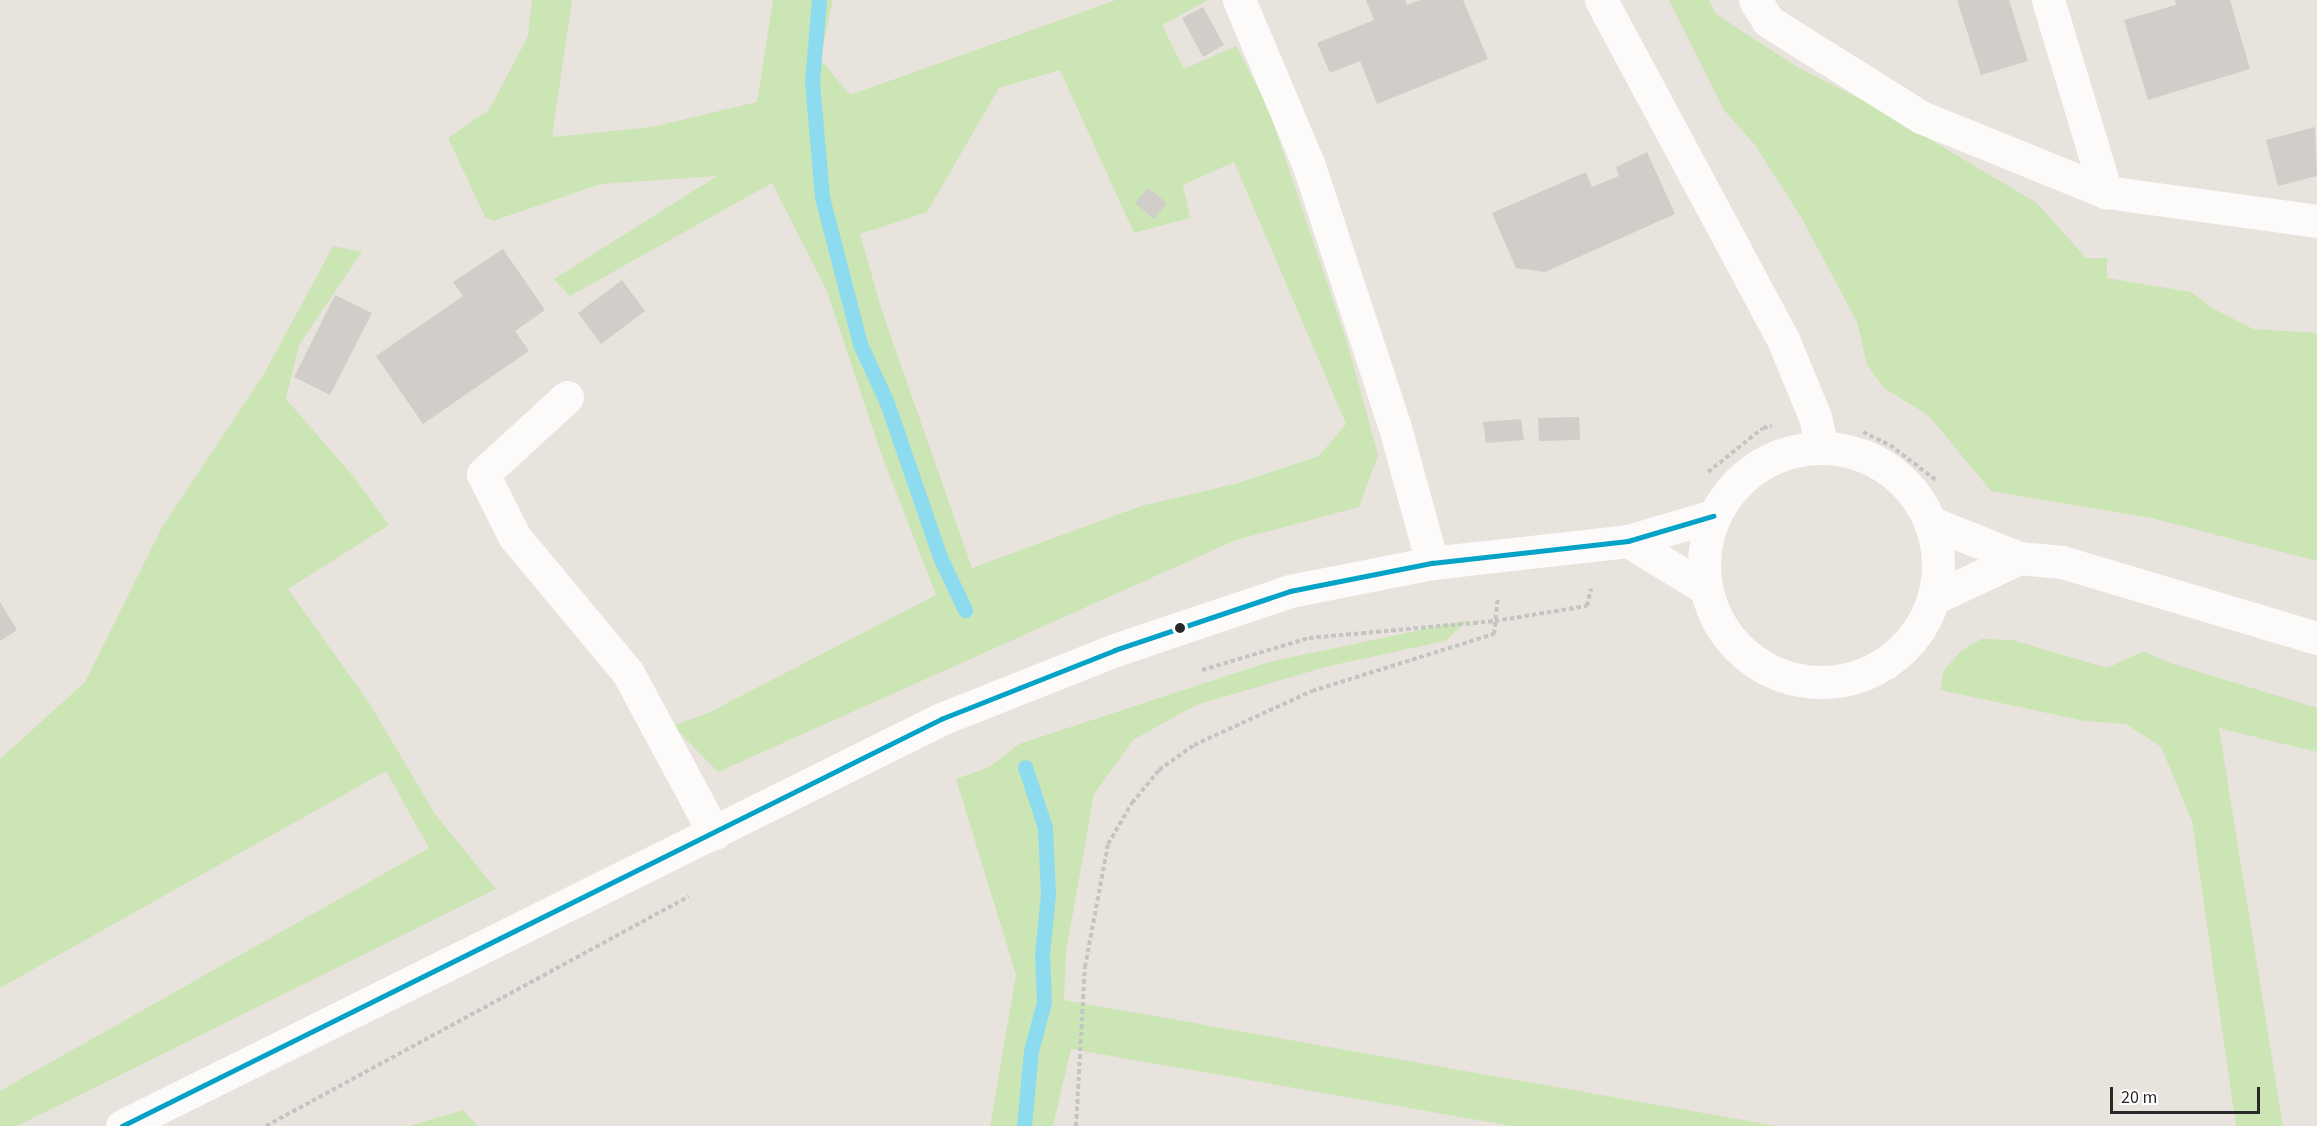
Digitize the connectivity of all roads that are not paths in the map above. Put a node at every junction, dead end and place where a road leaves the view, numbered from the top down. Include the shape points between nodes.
1 (1239, 0) edge
2 (1601, 0) edge
3 (1755, 0) edge
4 (2048, 0) edge
5 (2106, 192) junction
6 (2317, 221) edge
7 (567, 397) dead end
8 (1819, 432) junction
9 (1713, 516) junction
10 (1932, 524) junction
11 (1614, 544) junction
12 (2019, 558) junction
13 (1432, 562) junction
14 (1705, 588) junction
15 (1934, 598) junction
16 (2317, 638) edge
17 (714, 833) junction
18 (122, 1126) edge

1 - 13 street via 1308,163 1394,424
2 - 8 street via 1784,342
3 - 5 street via 1768,21 1921,117
4 - 5 street
5 - 6 street
7 - 17 street via 483,474 514,536 628,673
8 - 9 street via 1788,452 1757,465 1731,488
8 - 10 street via 1889,468 1915,493
9 - 11 street
9 - 14 street via 1703,552
10 - 12 street
10 - 15 street via 1939,560
11 - 13 street
11 - 14 street
12 - 15 street
12 - 16 street via 2062,562
13 - 17 street via 1290,591 1115,650 941,719
14 - 15 street via 1719,624 1744,654 1777,675 1815,683 1854,678 1889,660 1917,633
17 - 18 street

